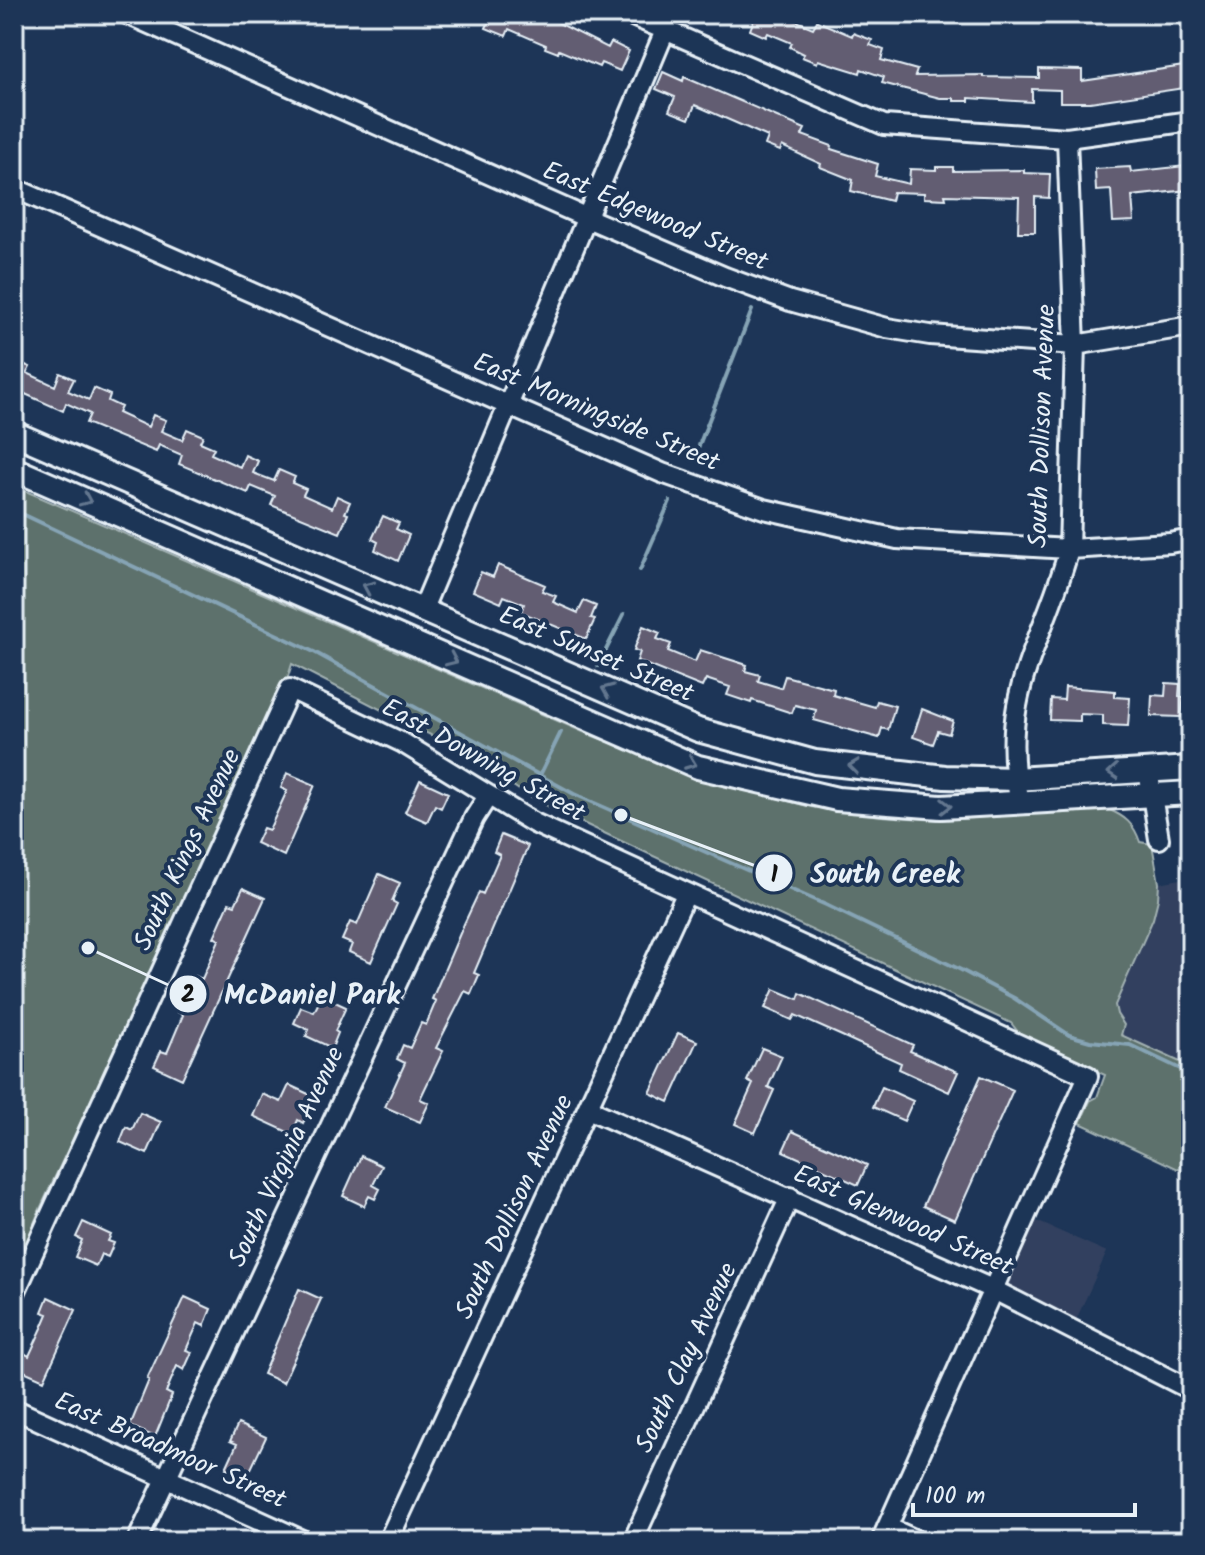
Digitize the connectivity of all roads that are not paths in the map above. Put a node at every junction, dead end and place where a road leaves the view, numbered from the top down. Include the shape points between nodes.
1 (127, 14) edge
2 (628, 14) edge
3 (669, 22) edge
4 (1191, 121) edge
5 (1067, 138) junction
6 (14, 188) edge
7 (585, 217) junction
8 (1191, 326) edge
9 (1075, 345) junction
10 (508, 405) junction
11 (14, 433) edge
12 (14, 469) edge
13 (1191, 539) edge
14 (1069, 549) junction
15 (422, 611) junction
16 (290, 689) joint
17 (1191, 768) edge
18 (1148, 770) junction
19 (1015, 779) junction
20 (1191, 793) edge
21 (488, 796) junction
22 (1152, 797) junction
23 (1020, 802) junction
24 (1159, 839) dead end
25 (686, 894) junction
26 (588, 1109) junction
27 (790, 1197) junction
28 (992, 1289) junction
29 (14, 1295) edge
30 (1191, 1390) edge
31 (14, 1409) edge
32 (166, 1478) junction
33 (884, 1534) edge
34 (137, 1541) edge
35 (304, 1541) edge
36 (388, 1541) edge
37 (633, 1541) edge
38 (918, 1541) edge

1 - 7 street, East Edgewood Street
2 - 3 street
3 - 5 street via 884,125
3 - 7 street
4 - 5 street
5 - 9 street, South Dollison Avenue
6 - 10 street, East Morningside Street
7 - 9 street, East Edgewood Street via 725,277 843,316 930,335
7 - 10 street
8 - 9 street, East Edgewood Street
9 - 14 street, South Dollison Avenue
10 - 14 street, East Morningside Street via 662,473 764,509 897,539
10 - 15 street
15 -> 11 main road, East Sunset Street
12 -> 23 main road via 698,767 837,799 941,807
13 - 14 street, East Morningside Street
14 - 19 street, South Dollison Avenue via 1019,689 1013,733
19 -> 15 main road, East Sunset Street via 815,762 698,730
16 - 21 street, East Downing Street via 403,743
16 - 29 street, South Kings Avenue
17 - 18 main road, East Sunset Street
18 -> 19 main road, East Sunset Street
18 - 22 street
19 - 23 street, South Dollison Avenue
20 - 22 main road
21 - 25 street, East Downing Street
21 - 32 street, South Virginia Avenue
22 - 23 main road
22 - 24 street
25 - 26 street, South Dollison Avenue
25 - 28 street, East Downing Street via 1088,1076
26 - 27 street, East Glenwood Street
26 - 36 street, South Dollison Avenue
27 - 28 street, East Glenwood Street
27 - 37 street, South Clay Avenue
28 - 30 street, East Glenwood Street
28 - 33 street
31 - 32 street, East Broadmoor Street
32 - 34 street, South Virginia Avenue
32 - 35 street, East Broadmoor Street
33 - 38 street

